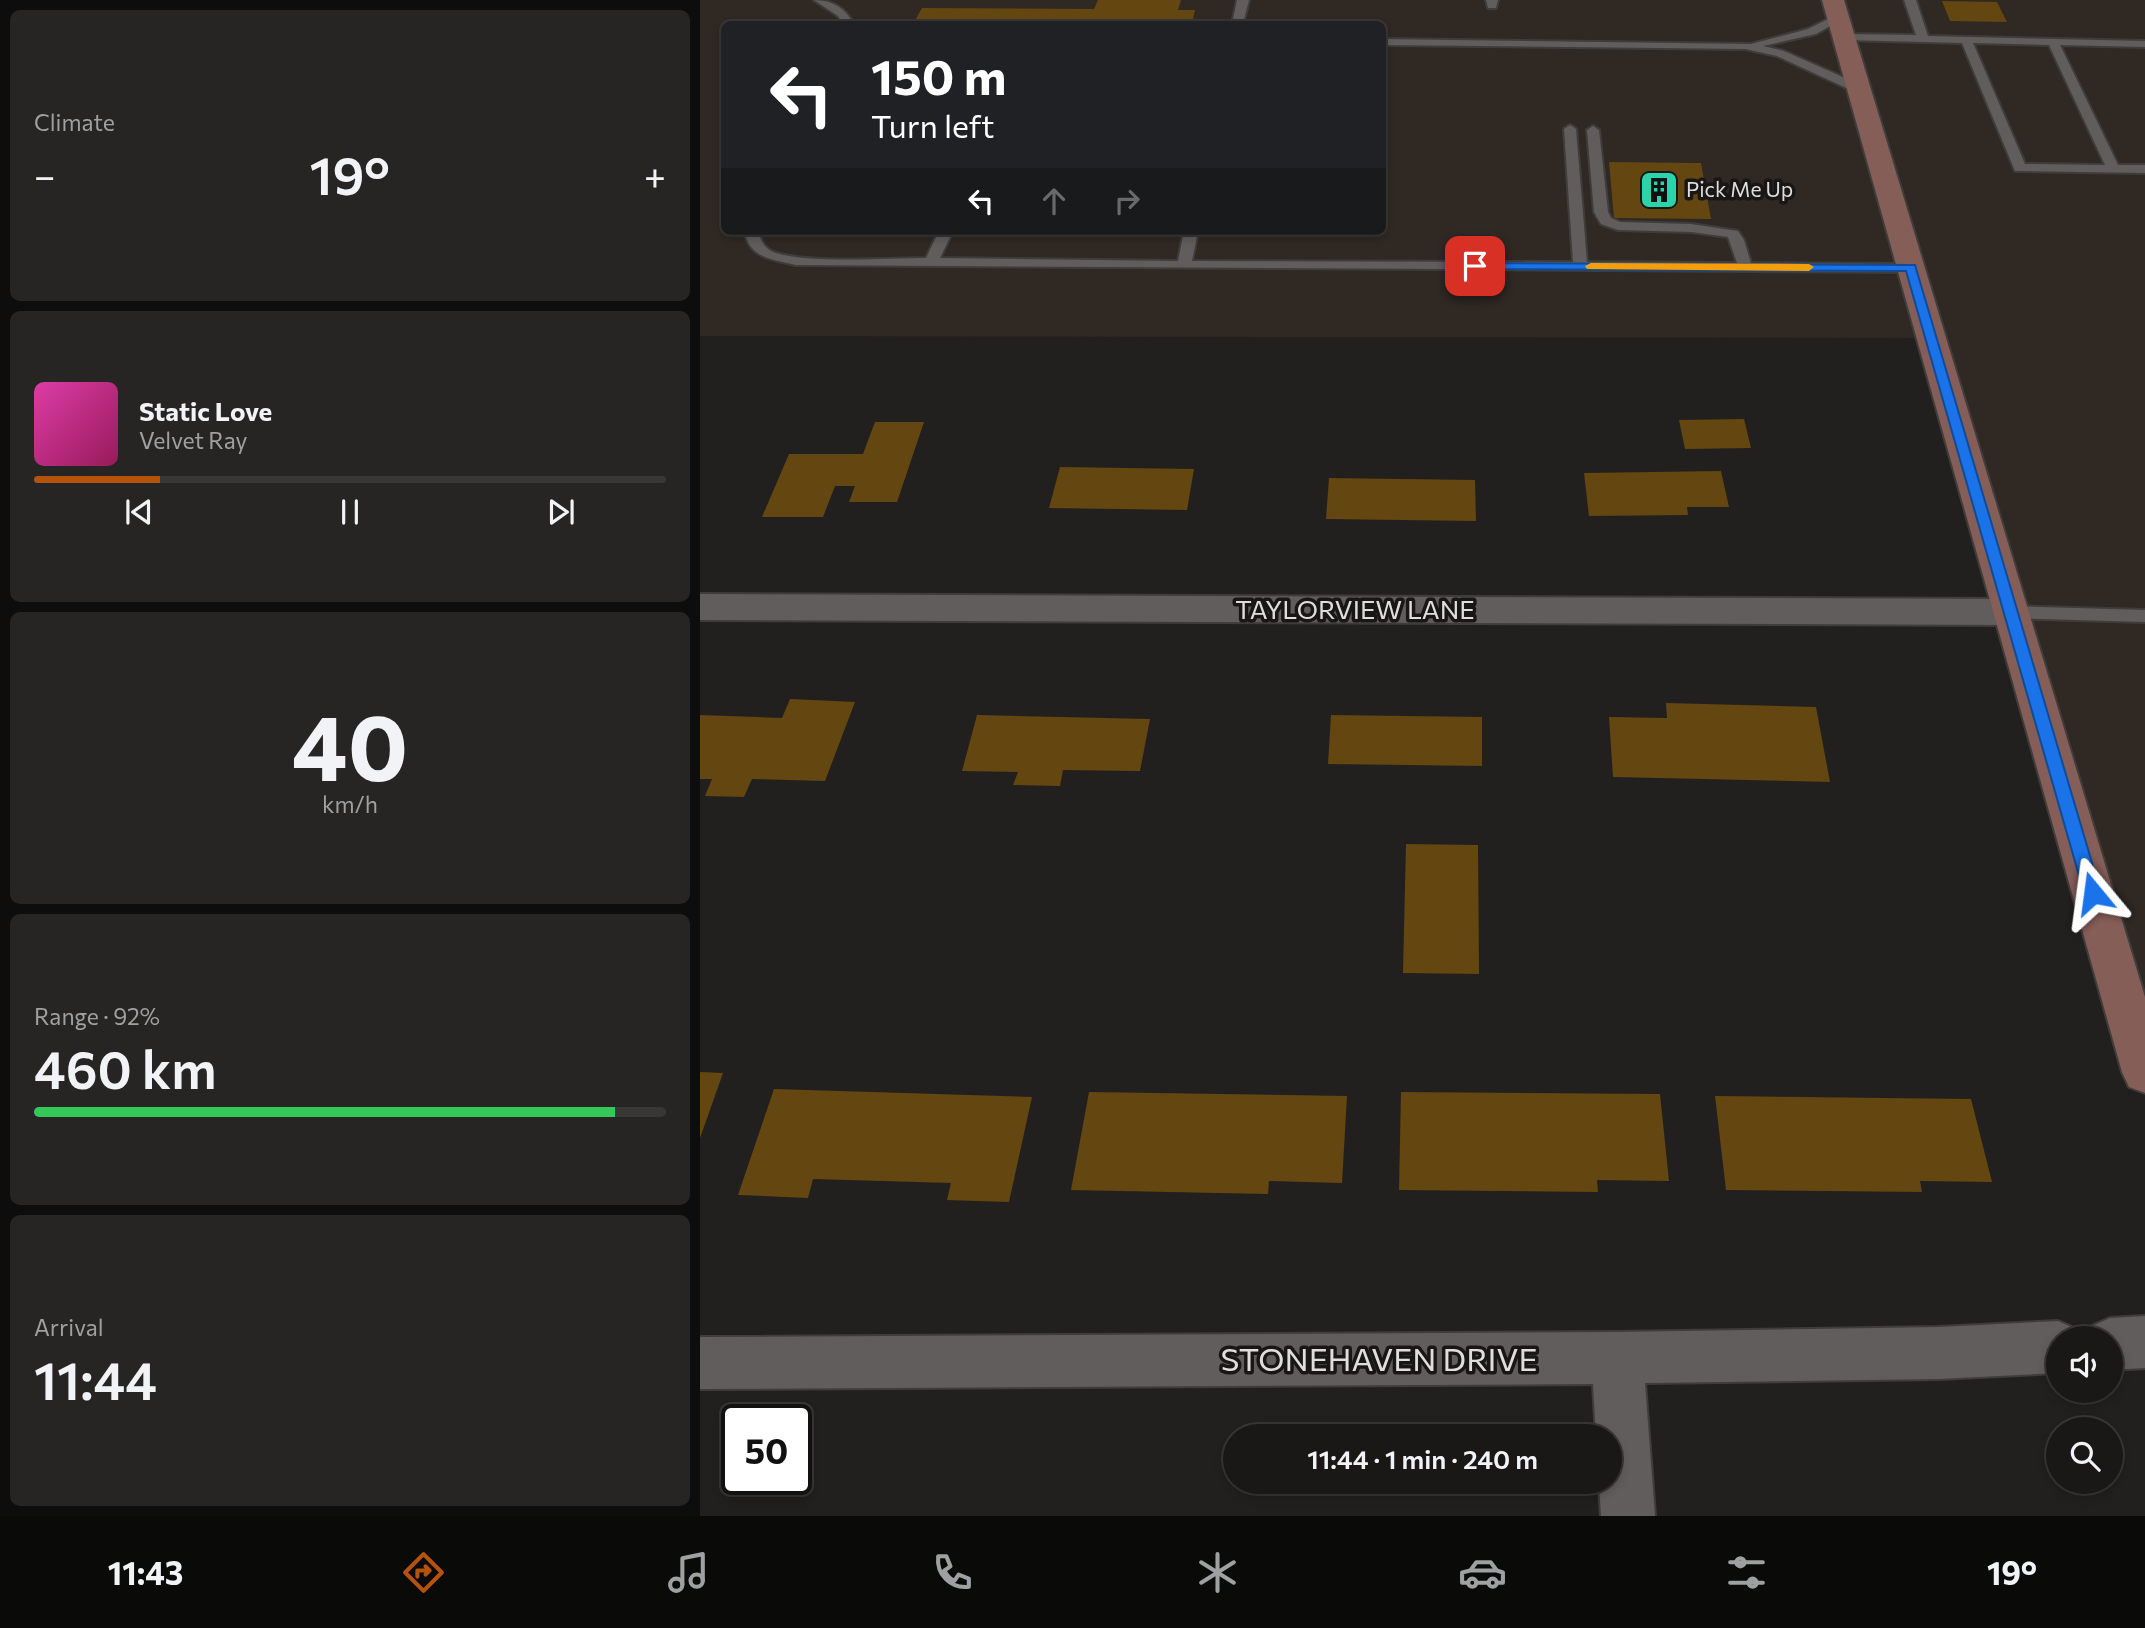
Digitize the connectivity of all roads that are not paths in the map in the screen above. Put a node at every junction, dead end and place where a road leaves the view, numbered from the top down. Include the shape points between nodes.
1 (820, 0) edge
2 (1243, 0) edge
3 (1925, 0) edge
4 (1911, 2) edge
5 (1838, 18) edge
6 (846, 21) edge
7 (1238, 21) edge
8 (1923, 39) junction
9 (1966, 40) junction
10 (1386, 42) edge
11 (2053, 42) junction
12 (2145, 44) edge
13 (1745, 46) junction
14 (1859, 89) junction
15 (1570, 129) dead end
16 (1593, 130) dead end
17 (2113, 169) junction
18 (2145, 169) edge
19 (752, 235) edge
20 (944, 235) edge
21 (1190, 235) edge
22 (931, 263) junction
23 (1184, 265) junction
24 (1580, 266) junction
25 (1745, 267) junction
26 (1911, 268) junction
27 (700, 607) edge
28 (2011, 612) junction
29 (2145, 616) edge
30 (2145, 1072) edge
31 (2145, 1342) edge
32 (2123, 1343) edge
33 (2046, 1348) edge
34 (1618, 1359) junction
35 (700, 1363) edge
36 (1628, 1516) edge

1 - 6 lane
2 - 7 lane
3 - 4 lane
4 - 8 lane
5 - 8 lane
5 - 13 lane via 1812,32
5 - 14 main road
8 - 9 lane
9 - 11 lane
9 - 17 lane via 2020,168
10 - 13 lane
11 - 12 lane
11 - 17 lane
13 - 14 lane via 1780,53
14 - 26 main road
15 - 24 lane
16 - 25 lane via 1601,212 1606,221 1618,226 1733,234
17 - 18 lane
19 - 22 lane via 766,254 796,261
20 - 22 lane
21 - 23 lane
22 - 23 lane
23 - 24 lane
24 - 25 lane
25 - 26 lane
26 - 28 main road
27 - 28 street, TAYLORVIEW LANE
28 - 29 lane
28 - 30 main road
31 - 32 street
33 - 34 street, STONEHAVEN DRIVE
34 - 35 street, STONEHAVEN DRIVE
34 - 36 street

